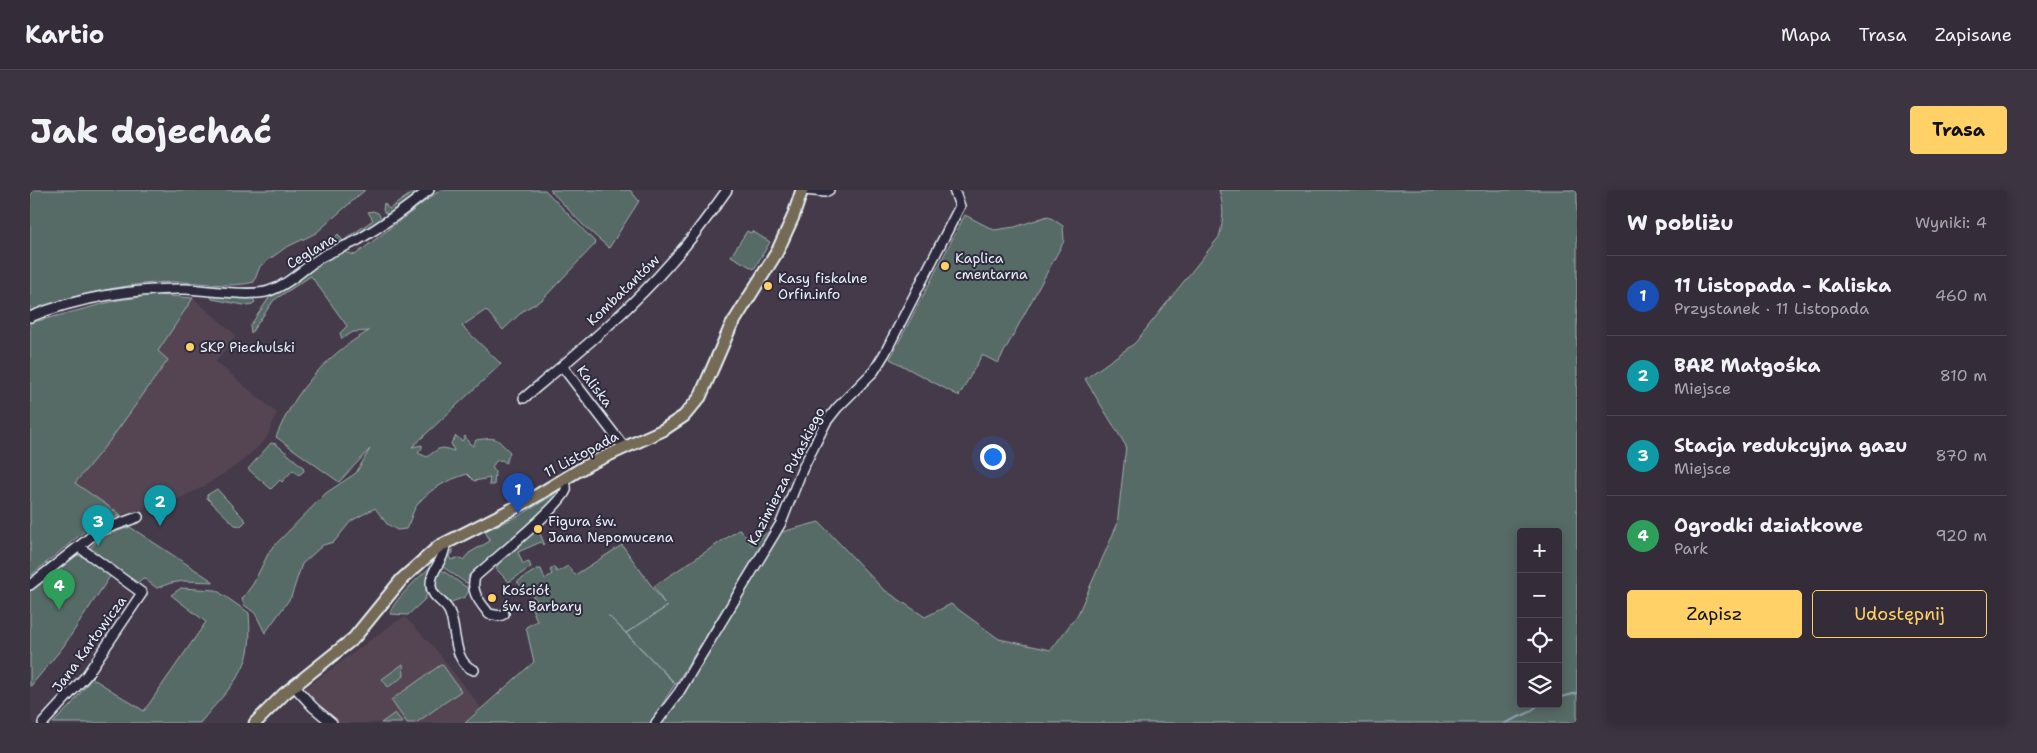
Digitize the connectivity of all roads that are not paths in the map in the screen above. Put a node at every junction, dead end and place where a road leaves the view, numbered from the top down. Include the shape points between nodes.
1 (429, 190) edge
2 (727, 190) edge
3 (803, 190) edge
4 (829, 190) edge
5 (954, 190) edge
6 (30, 317) edge
7 (562, 366) junction
8 (524, 398) dead end
9 (624, 447) junction
10 (564, 479) junction
11 (138, 517) dead end
12 (445, 543) junction
13 (79, 547) junction
14 (30, 585) edge
15 (504, 614) dead end
16 (474, 670) dead end
17 (294, 686) junction
18 (43, 723) edge
19 (255, 723) edge
20 (332, 723) edge
21 (656, 723) edge

1 - 6 street, Ceglana via 389,221 323,256 269,291 141,290
2 - 7 street, Kombatantów via 672,262
3 - 4 street
3 - 9 main road, 11 Listopada via 784,238 730,328 700,397 684,416 672,424
5 - 21 street, Kazimierza Pułaskiego via 960,206 874,371 826,422 781,523 679,692
7 - 8 street, Kombatantów
7 - 9 street, Kaliska
9 - 10 main road, 11 Listopada
10 - 12 main road, 11 Listopada via 507,513
10 - 15 street via 566,489 549,511 476,577 474,592 489,614
11 - 13 street via 97,532
12 - 16 street via 445,553 432,578 431,588 435,597 449,610 458,652
12 - 17 main road, 11 Listopada via 402,579 354,638
13 - 14 street
13 - 18 street, Jana Karłowicza via 142,593 86,676
17 - 19 main road, 11 Listopada
17 - 20 street

